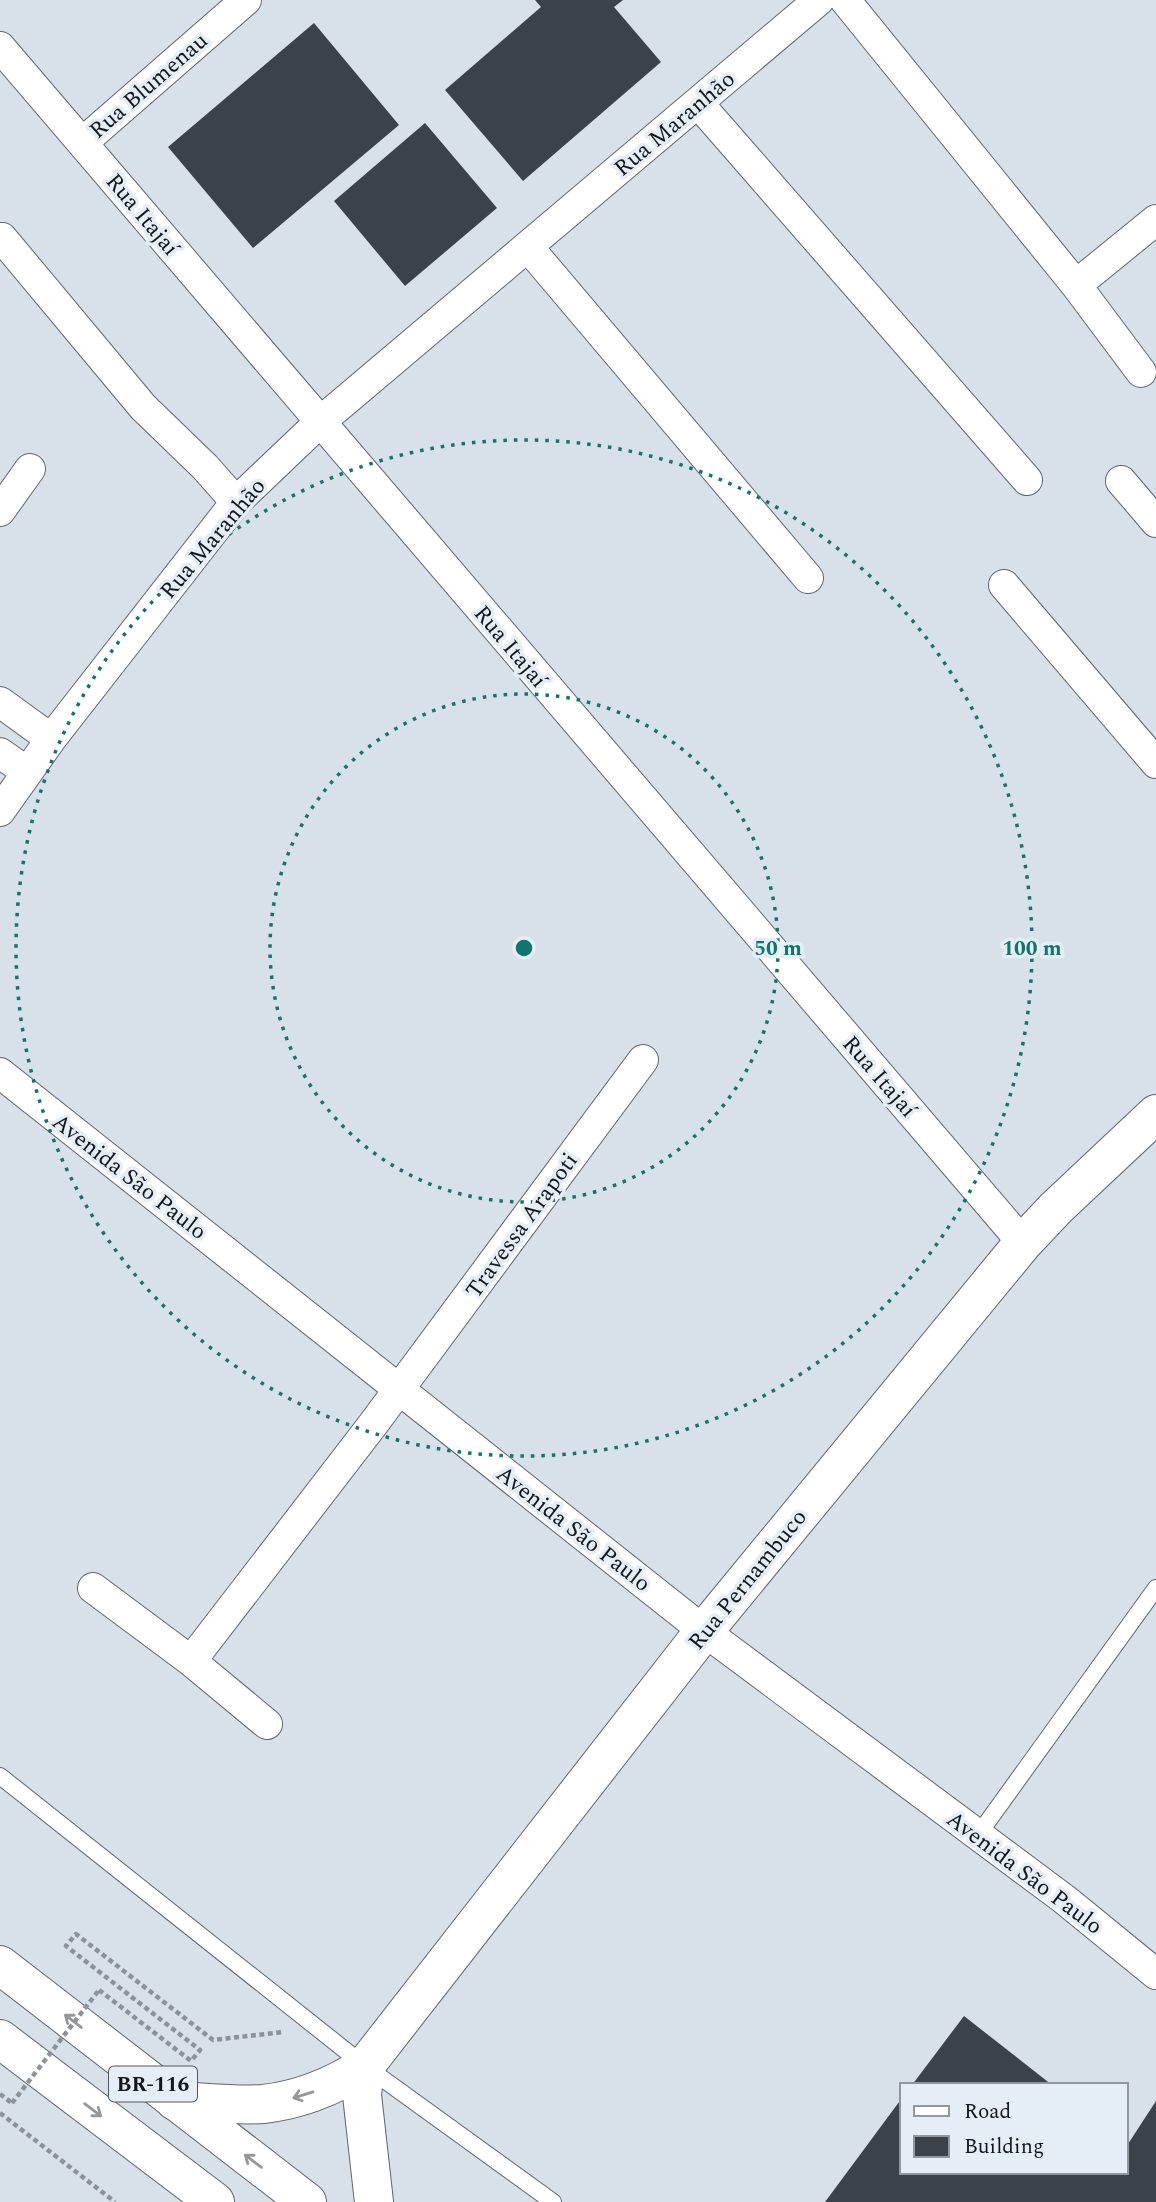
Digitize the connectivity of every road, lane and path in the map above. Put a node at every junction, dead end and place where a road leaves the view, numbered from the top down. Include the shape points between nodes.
1 (246, 0) edge
2 (845, 0) edge
3 (810, 3) edge
4 (0, 47) edge
5 (698, 103) junction
6 (82, 143) junction
7 (1156, 220) edge
8 (2, 239) dead end
9 (528, 247) junction
10 (1076, 285) junction
11 (1141, 372) dead end
12 (320, 422) junction
13 (30, 469) dead end
14 (1027, 480) dead end
15 (1121, 481) dead end
16 (236, 502) junction
17 (0, 511) edge
18 (1156, 522) edge
19 (808, 578) dead end
20 (1004, 585) dead end
21 (0, 702) edge
22 (51, 739) junction
23 (0, 753) edge
24 (1156, 763) edge
25 (27, 772) junction
26 (0, 811) edge
27 (643, 1060) dead end
28 (0, 1073) edge
29 (1156, 1114) edge
30 (1023, 1242) junction
31 (398, 1388) junction
32 (93, 1587) dead end
33 (1156, 1588) edge
34 (704, 1631) junction
35 (191, 1661) junction
36 (267, 1724) dead end
37 (0, 1776) edge
38 (978, 1835) junction
39 (0, 1965) edge
40 (1156, 1974) edge
41 (317, 2028) junction
42 (0, 2039) edge
43 (365, 2066) junction
44 (0, 2094) edge
45 (175, 2101) junction
46 (0, 2113) edge
47 (114, 2202) edge
48 (215, 2202) edge
49 (307, 2202) edge
50 (374, 2202) edge
51 (553, 2202) edge

1 - 6 street, Rua Blumenau
2 - 10 street
3 - 5 street, Rua Maranhão
4 - 6 street, Rua Itajaí
5 - 9 street, Rua Maranhão
5 - 14 street
6 - 12 street, Rua Itajaí
7 - 10 street
8 - 16 street via 143,407
9 - 12 street, Rua Maranhão
9 - 19 street
10 - 11 street
12 - 16 street, Rua Maranhão
12 - 30 street, Rua Itajaí
13 - 17 street
15 - 18 street
16 - 22 street, Rua Maranhão
20 - 24 street
21 - 22 street
22 - 25 street, Rua Maranhão
23 - 25 street
25 - 26 street, Rua Maranhão
27 - 31 street, Travessa Arapoti
28 - 31 street, Avenida São Paulo
29 - 30 main road, Rua Pernambuco
30 - 34 main road, Rua Pernambuco
31 - 34 street, Avenida São Paulo
31 - 35 street, Travessa Arapoti
32 - 35 street
33 - 38 lane
34 - 38 street, Avenida São Paulo
34 - 43 main road, Rua Pernambuco
35 - 36 street
37 - 41 lane
38 - 40 street, Avenida São Paulo
45 -> 39 main road, BR-116
41 - 43 lane
41 - 44 path, bridge via 214,2040 76,1934 66,1946 200,2050 191,2062 99,1990 12,2103
42 -> 48 main road, BR-116
43 -> 45 main road, Rua Pernambuco via 300,2097 262,2104
43 - 50 main road via 362,2095
43 - 51 lane
49 -> 45 main road, BR-116
46 - 47 path

